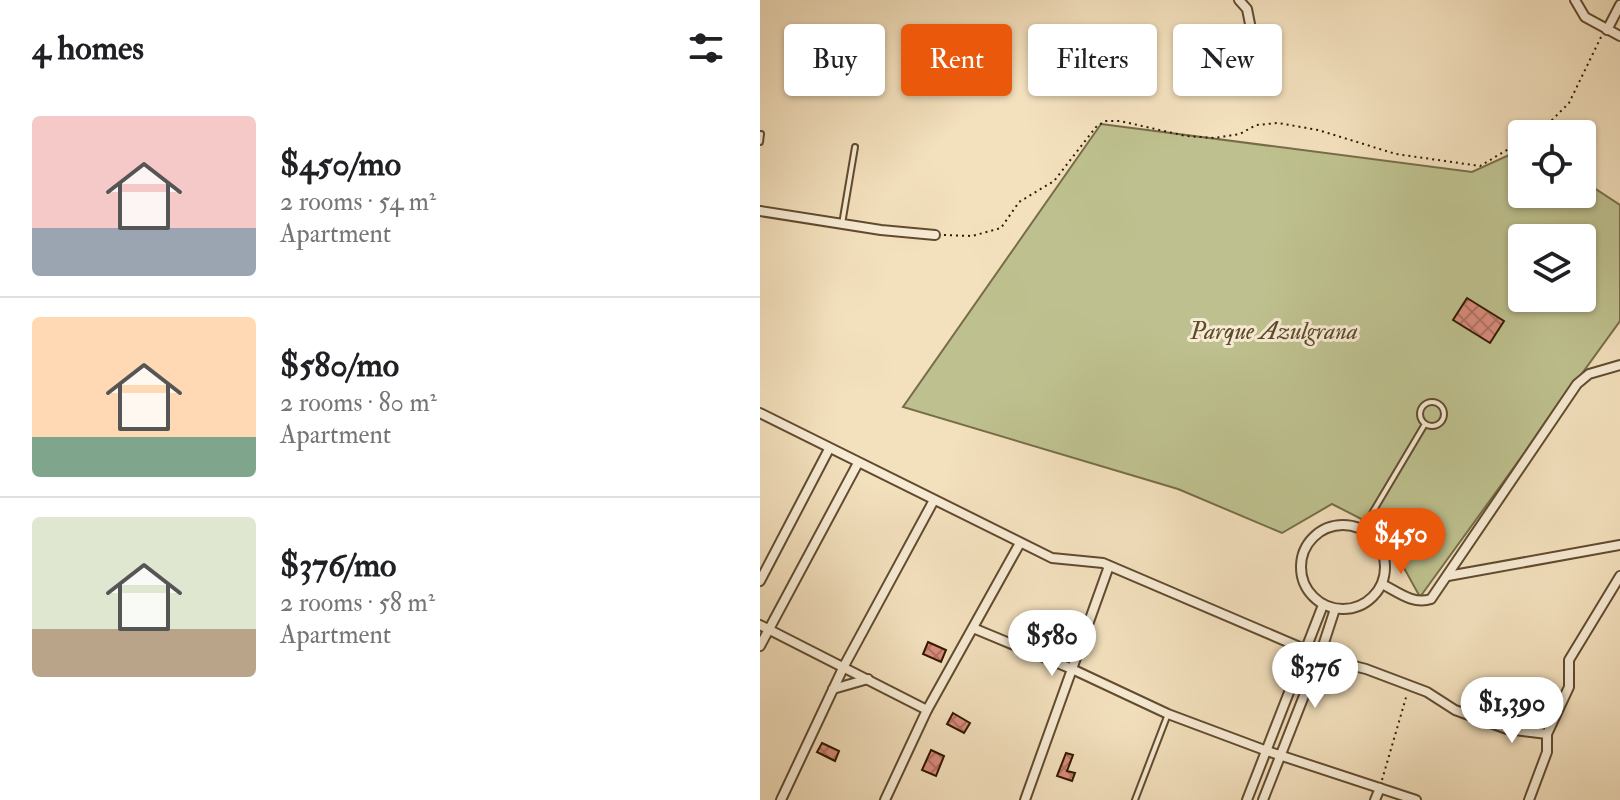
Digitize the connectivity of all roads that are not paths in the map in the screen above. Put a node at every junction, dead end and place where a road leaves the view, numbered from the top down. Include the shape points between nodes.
1 (1239, 0) edge
2 (1575, 0) edge
3 (1620, 5) edge
4 (1250, 24) edge
5 (1607, 30) junction
6 (1620, 36) edge
7 (761, 134) edge
8 (760, 142) edge
9 (855, 147) dead end
10 (760, 211) edge
11 (842, 224) junction
12 (935, 235) road end
13 (1620, 365) edge
14 (760, 413) edge
15 (1425, 424) junction
16 (829, 449) junction
17 (858, 463) junction
18 (934, 500) junction
19 (1365, 524) junction
20 (1020, 543) junction
21 (1620, 545) edge
22 (1109, 566) junction
23 (1448, 576) junction
24 (1620, 576) edge
25 (760, 581) edge
26 (1382, 584) junction
27 (1323, 605) junction
28 (1335, 609) junction
29 (764, 627) edge
30 (973, 628) junction
31 (760, 646) edge
32 (1306, 648) junction
33 (1320, 655) junction
34 (844, 666) junction
35 (1072, 669) junction
36 (868, 679) junction
37 (833, 689) junction
38 (927, 710) junction
39 (1168, 714) junction
40 (1547, 734) junction
41 (1267, 751) junction
42 (1280, 754) junction
43 (1380, 788) junction
44 (781, 800) edge
45 (885, 800) edge
46 (1025, 800) edge
47 (1135, 800) edge
48 (1247, 800) edge
49 (1263, 800) edge
50 (1375, 800) edge
51 (1416, 800) edge
52 (1529, 800) edge

1 - 4 street
2 - 5 street via 1585,17
3 - 5 street
5 - 6 street
7 - 8 lane
9 - 11 lane
10 - 11 street
11 - 12 street
13 - 23 street via 1589,374 1577,384
14 - 16 street
15 - 15 lane via 1442,420 1438,404 1421,408
15 - 19 lane
16 - 17 street
16 - 25 street
17 - 18 street
17 - 29 street
18 - 20 street
18 - 34 street
19 - 26 street via 1384,556
19 - 27 street via 1323,529 1304,548 1300,574
20 - 22 street via 1052,558
20 - 30 street
21 - 23 street
22 - 32 street
22 - 35 street
23 - 26 street via 1431,599 1422,602
24 - 40 street via 1569,660 1569,687
26 - 28 street via 1363,604
27 - 28 street
27 - 32 street
28 - 33 street
29 - 31 street
29 - 34 street
30 - 35 street
30 - 38 street
32 - 33 street
32 - 41 street
33 - 40 street via 1410,685 1455,710 1507,729
33 - 42 street
34 - 36 street
34 - 37 street
35 - 39 street
35 - 46 street
36 - 37 street
36 - 38 street
37 - 44 street
38 - 45 street
39 - 41 street
39 - 47 lane
40 - 52 street via 1547,752
41 - 42 street
41 - 48 street
42 - 43 street
42 - 49 street
43 - 50 street
43 - 51 street

